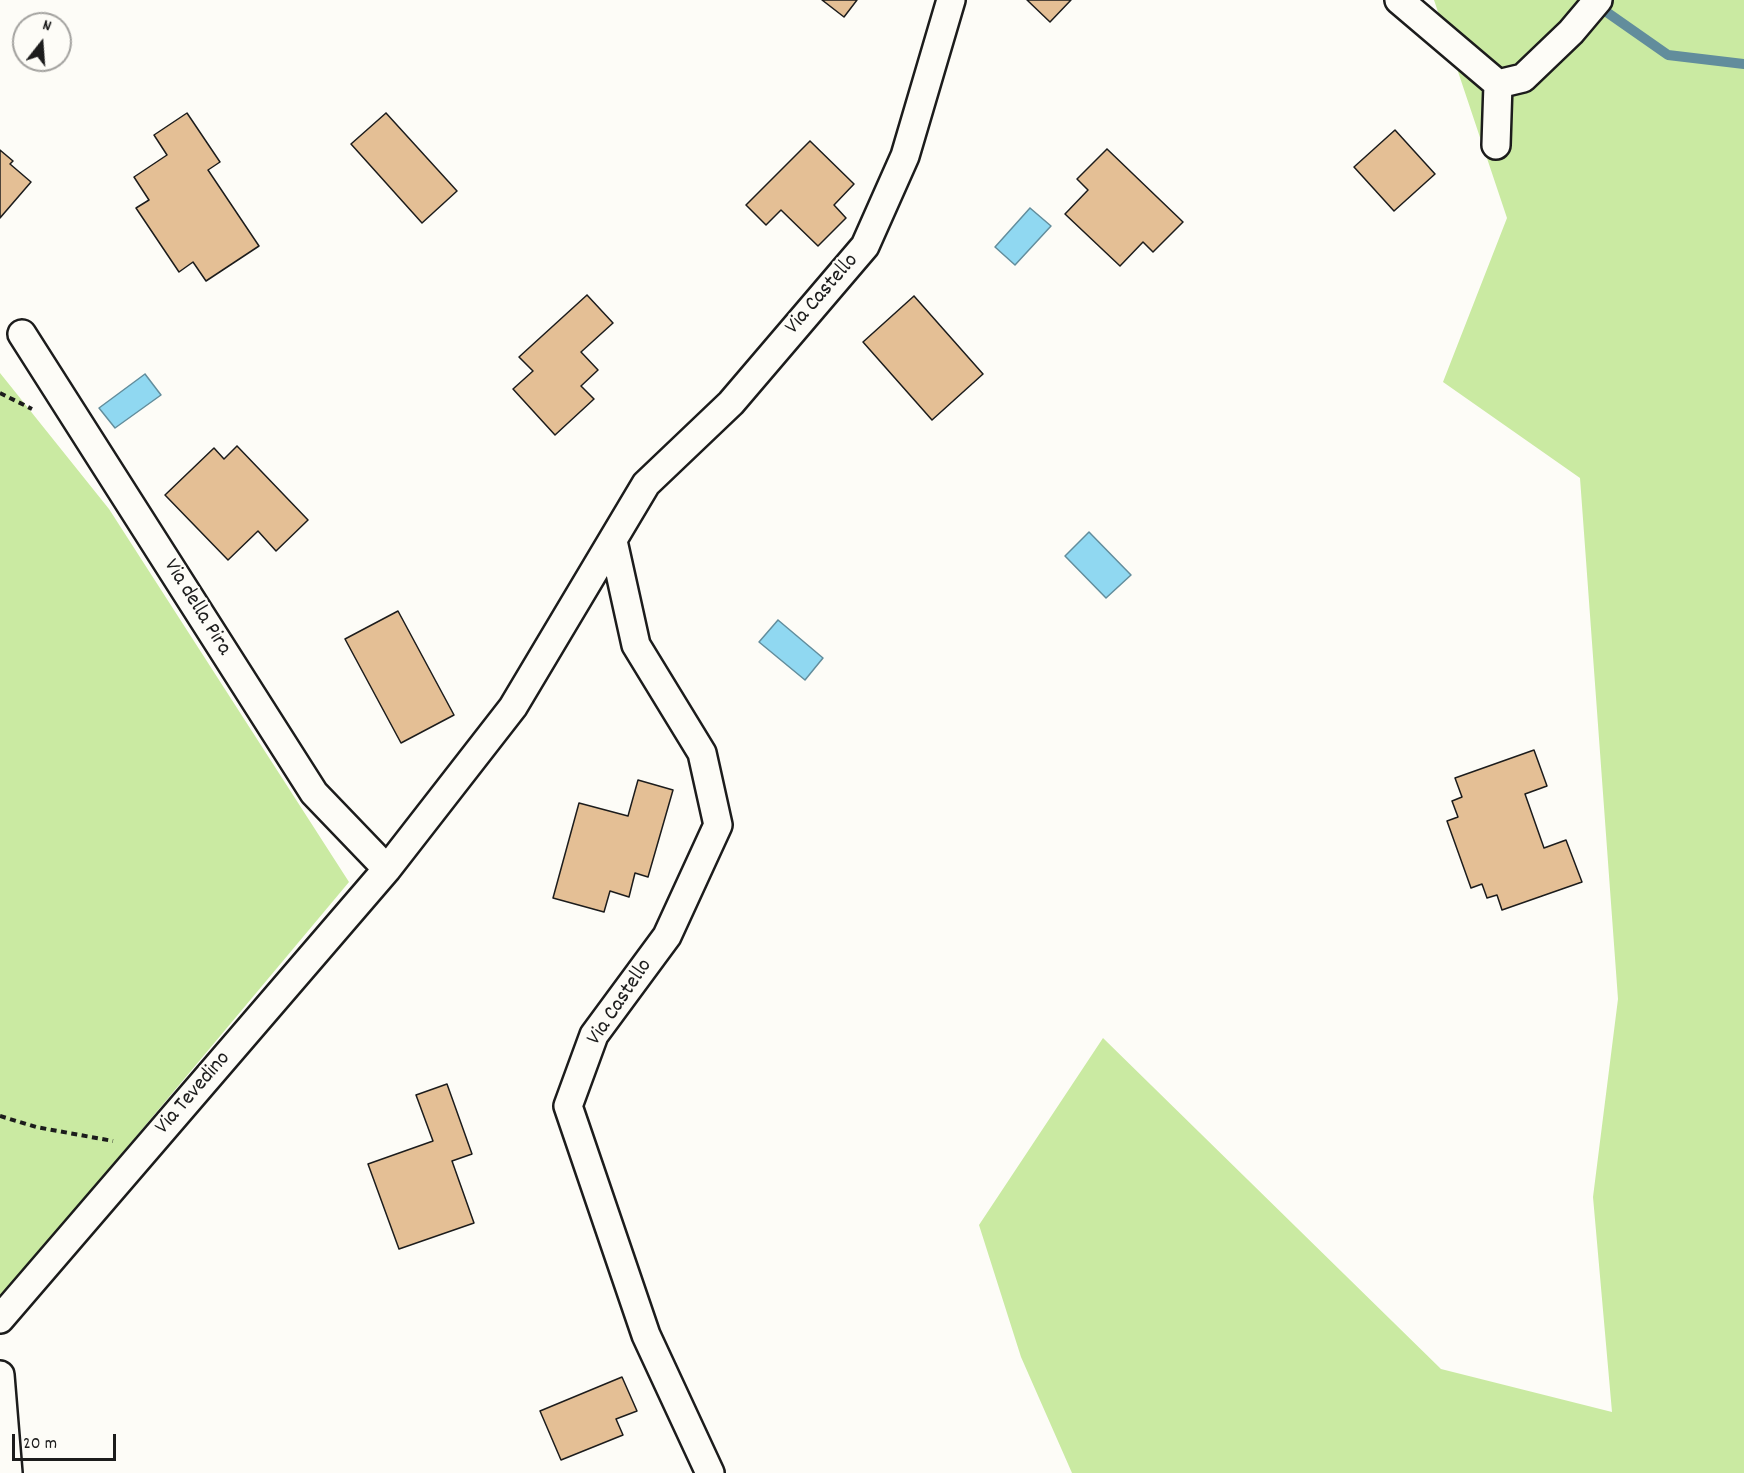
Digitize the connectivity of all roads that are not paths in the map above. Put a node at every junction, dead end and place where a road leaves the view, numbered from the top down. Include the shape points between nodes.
1 (951, 0) edge
2 (1399, 0) edge
3 (1598, 0) edge
4 (1498, 84) junction
5 (1496, 145) dead end
6 (22, 334) dead end
7 (613, 541) junction
8 (387, 869) junction
9 (0, 1319) edge
10 (0, 1375) edge
11 (8, 1473) edge
12 (710, 1473) edge

1 - 7 street, Via Castello via 905,156 865,246 731,403 646,484
2 - 4 street
3 - 4 street via 1524,78
4 - 5 street
6 - 8 street, Via della Pira via 314,793
7 - 8 street, Via Castello via 513,707
7 - 12 street, Via Castello via 636,645 702,753 718,825 667,936 594,1035 568,1106 646,1335
8 - 9 street, Via Tevedino
10 - 11 street

